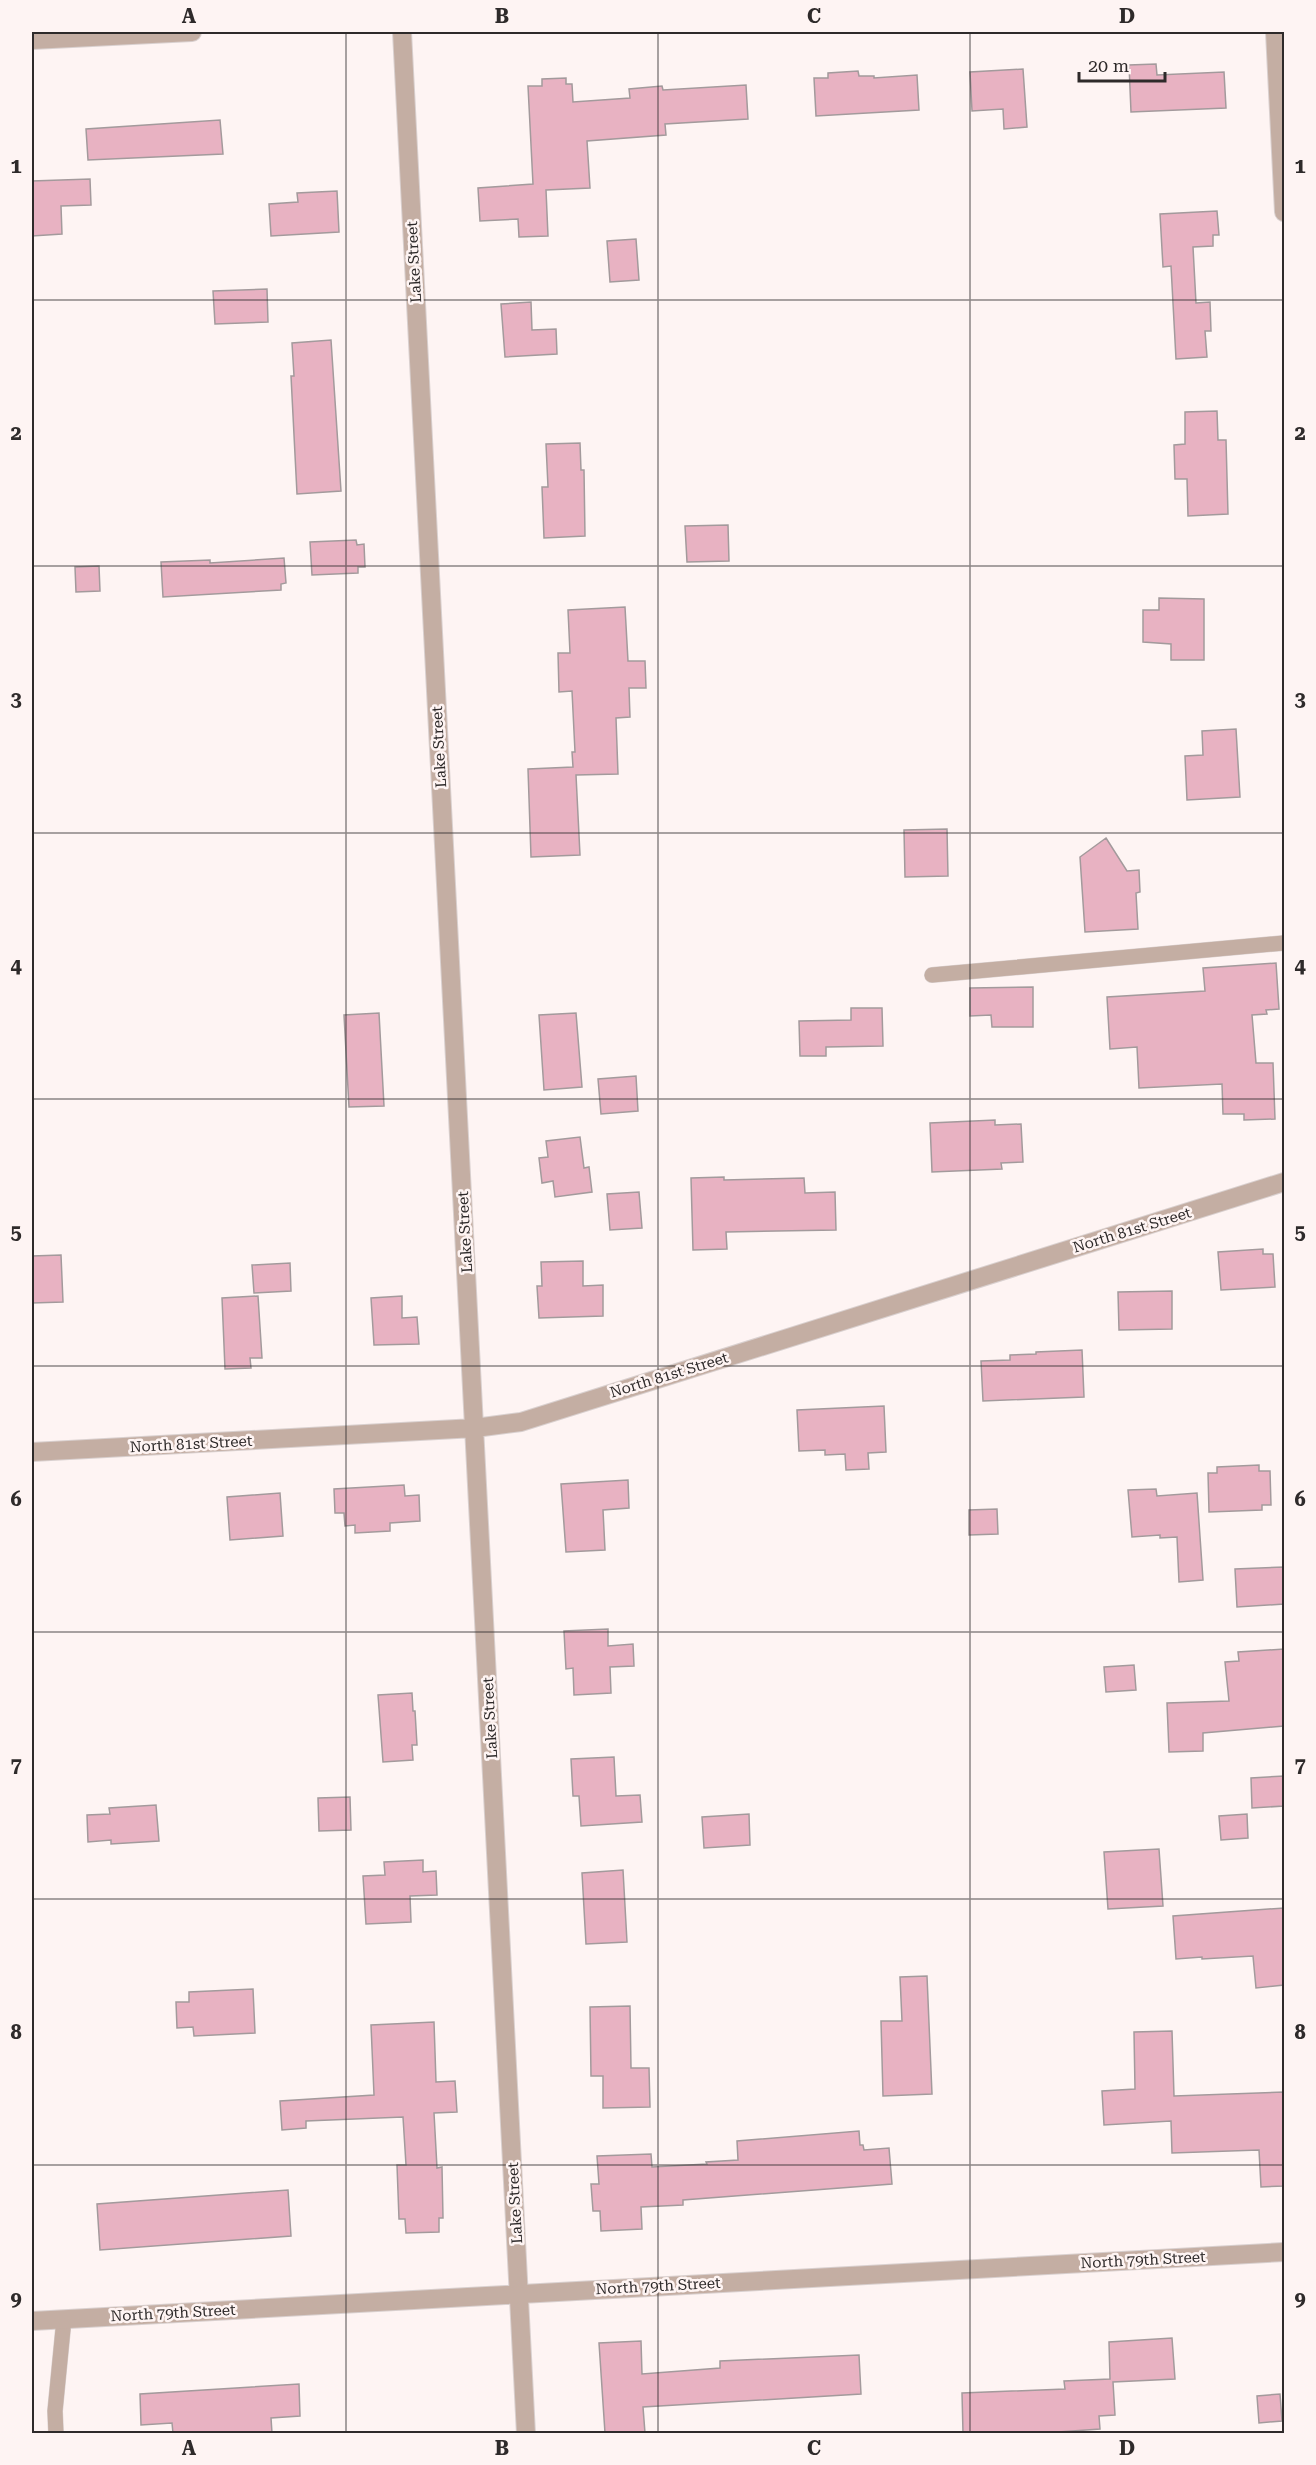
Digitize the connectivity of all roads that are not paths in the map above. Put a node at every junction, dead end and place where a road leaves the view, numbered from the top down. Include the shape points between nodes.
1 (192, 32) edge
2 (402, 32) edge
3 (1275, 32) edge
4 (32, 40) edge
5 (1284, 212) edge
6 (1284, 943) edge
7 (932, 975) dead end
8 (1284, 1182) edge
9 (475, 1428) junction
10 (32, 1452) edge
11 (1284, 2252) edge
12 (519, 2294) junction
13 (64, 2319) junction
14 (32, 2321) edge
15 (56, 2433) edge
16 (526, 2433) edge

1 - 4 street
2 - 9 street, Lake Street
3 - 5 street
6 - 7 lane
8 - 9 street, North 81st Street via 521,1422
9 - 10 street, North 81st Street
9 - 12 street, Lake Street
11 - 12 street, North 79th Street
12 - 13 street, North 79th Street
12 - 16 street, Lake Street
13 - 14 street, North 79th Street
13 - 15 lane

